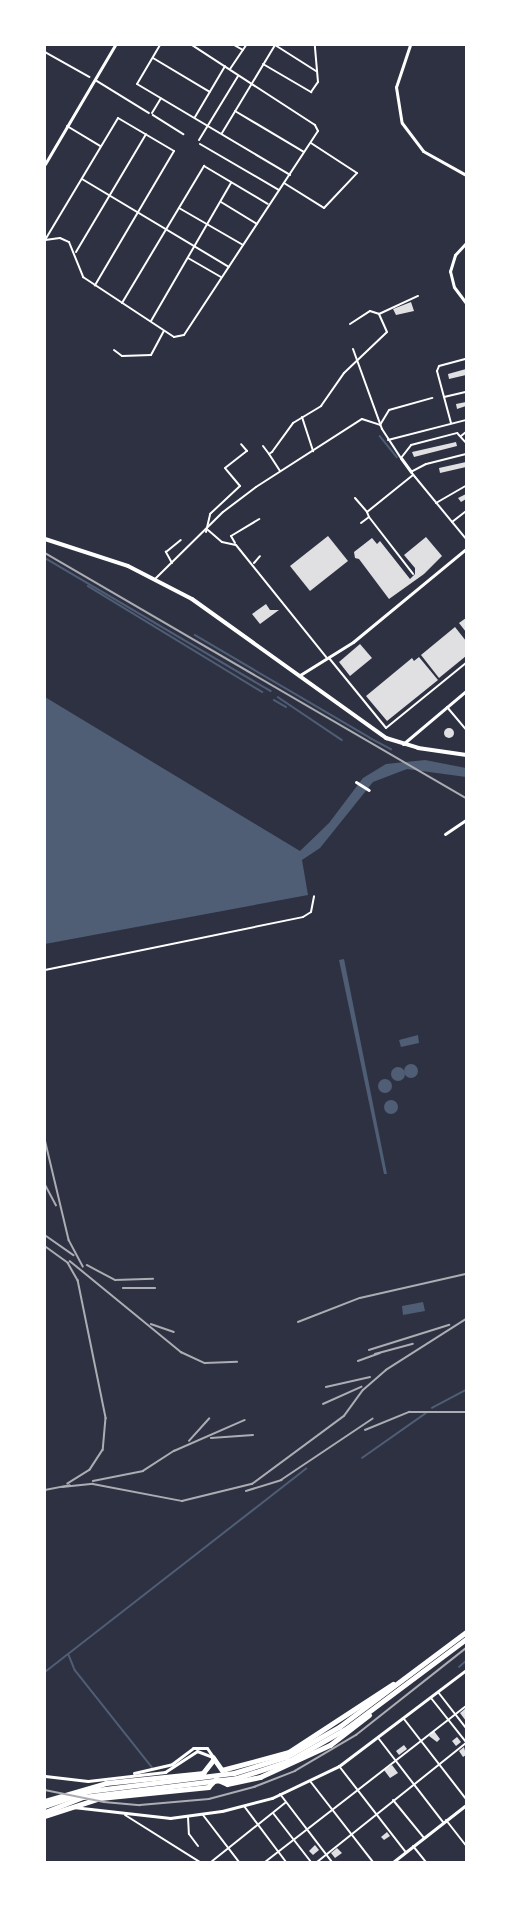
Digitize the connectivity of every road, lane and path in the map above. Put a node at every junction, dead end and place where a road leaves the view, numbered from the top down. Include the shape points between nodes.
1 (115, 45) edge
2 (160, 45) edge
3 (192, 45) edge
4 (234, 45) edge
5 (246, 45) edge
6 (275, 45) edge
7 (315, 45) edge
8 (410, 45) edge
9 (243, 50) junction
10 (45, 52) edge
11 (153, 58) junction
12 (263, 64) junction
13 (225, 66) junction
14 (230, 69) junction
15 (317, 72) junction
16 (238, 75) junction
17 (95, 80) junction
18 (251, 83) junction
19 (210, 92) junction
20 (161, 98) junction
21 (235, 111) junction
22 (152, 114) dead end
23 (195, 117) junction
24 (208, 125) junction
25 (67, 126) junction
26 (222, 133) junction
27 (146, 134) junction
28 (183, 134) dead end
29 (311, 143) junction
30 (100, 146) junction
31 (304, 152) junction
32 (45, 164) edge
33 (290, 175) junction
34 (466, 176) edge
35 (82, 179) junction
36 (231, 183) junction
37 (284, 183) junction
38 (279, 190) junction
39 (110, 196) junction
40 (221, 202) junction
41 (270, 205) junction
42 (179, 208) junction
43 (138, 212) junction
44 (257, 224) junction
45 (207, 225) junction
46 (166, 229) junction
47 (45, 240) edge
48 (466, 243) edge
49 (243, 245) junction
50 (194, 246) junction
51 (76, 252) junction
52 (188, 258) junction
53 (229, 267) junction
54 (222, 277) junction
55 (94, 285) junction
56 (418, 297) dead end
57 (122, 303) junction
58 (466, 303) edge
59 (379, 314) junction
60 (150, 321) junction
61 (350, 324) dead end
62 (165, 331) junction
63 (353, 349) dead end
64 (114, 350) dead end
65 (466, 359) edge
66 (357, 361) junction
67 (466, 392) edge
68 (444, 397) junction
69 (432, 398) dead end
70 (302, 417) junction
71 (466, 420) edge
72 (451, 423) junction
73 (380, 425) junction
74 (466, 432) edge
75 (461, 436) junction
76 (388, 440) junction
77 (466, 442) edge
78 (241, 444) dead end
79 (263, 446) dead end
80 (313, 450) junction
81 (269, 454) junction
82 (466, 454) edge
83 (401, 458) junction
84 (226, 468) junction
85 (280, 471) junction
86 (220, 473) dead end
87 (412, 474) junction
88 (244, 481) dead end
89 (240, 486) junction
90 (466, 486) edge
91 (355, 498) dead end
92 (436, 503) junction
93 (466, 511) edge
94 (367, 512) junction
95 (369, 517) junction
96 (259, 519) dead end
97 (452, 522) junction
98 (361, 523) dead end
99 (207, 531) junction
100 (45, 539) edge
101 (466, 539) edge
102 (181, 540) dead end
103 (236, 545) junction
104 (466, 549) edge
105 (260, 556) dead end
106 (172, 563) junction
107 (253, 564) junction
108 (413, 574) dead end
109 (155, 579) junction
110 (328, 658) junction
111 (466, 663) edge
112 (300, 675) junction
113 (466, 691) edge
114 (447, 707) junction
115 (466, 730) edge
116 (403, 744) junction
117 (466, 755) edge
118 (356, 782) dead end
119 (369, 790) dead end
120 (466, 820) edge
121 (445, 834) dead end
122 (314, 896) dead end
123 (45, 970) edge
124 (466, 1632) edge
125 (466, 1639) edge
126 (466, 1670) edge
127 (409, 1676) junction
128 (438, 1692) junction
129 (430, 1698) junction
130 (466, 1706) edge
131 (375, 1708) junction
132 (455, 1714) junction
133 (404, 1719) junction
134 (447, 1719) junction
135 (466, 1728) edge
136 (379, 1739) junction
137 (420, 1740) junction
138 (466, 1742) edge
139 (213, 1760) junction
140 (395, 1760) junction
141 (439, 1764) junction
142 (339, 1766) junction
143 (45, 1776) edge
144 (216, 1779) junction
145 (310, 1781) junction
146 (414, 1784) junction
147 (357, 1790) junction
148 (280, 1794) junction
149 (466, 1799) edge
150 (393, 1800) junction
151 (45, 1803) edge
152 (285, 1803) junction
153 (466, 1805) edge
154 (244, 1806) junction
155 (332, 1810) junction
156 (273, 1813) junction
157 (45, 1814) edge
158 (376, 1814) junction
159 (125, 1815) junction
160 (203, 1815) junction
161 (188, 1817) junction
162 (445, 1821) junction
163 (257, 1826) junction
164 (306, 1830) junction
165 (351, 1834) junction
166 (424, 1838) junction
167 (294, 1840) junction
168 (198, 1846) dead end
169 (413, 1846) junction
170 (466, 1846) edge
171 (229, 1849) junction
172 (278, 1852) junction
173 (406, 1852) junction
174 (326, 1855) junction
175 (200, 1862) edge
176 (211, 1862) edge
177 (239, 1862) edge
178 (265, 1862) edge
179 (286, 1862) edge
180 (311, 1862) edge
181 (317, 1862) edge
182 (332, 1862) edge
183 (373, 1862) edge
184 (393, 1862) edge
185 (426, 1862) edge

1 - 17 street
2 - 11 street
3 - 13 street
4 - 9 street
5 - 9 street
6 - 12 street
6 - 15 street
7 - 15 street
8 - 34 street via 396,87 402,123 423,151
9 - 14 street
10 - 17 path
11 - 19 street
11 - 20 street via 137,84
12 - 15 street via 308,93 317,84
12 - 18 street
13 - 14 street
13 - 19 street
14 - 16 street
16 - 18 street
16 - 24 street
17 - 25 street
17 - 28 path
18 - 21 street
18 - 29 street via 315,125 318,131
19 - 23 street
20 - 22 street
20 - 23 street
21 - 26 street
21 - 31 street
23 - 24 street
24 - 26 street
24 - 38 street via 199,142
25 - 30 street
25 - 32 street
26 - 33 street
27 - 30 street via 118,118
27 - 39 street
27 - 43 street via 174,151
29 - 31 street
29 - 37 street via 357,173 324,208
30 - 35 street
31 - 33 street
33 - 37 street
35 - 39 street
35 - 47 street
36 - 40 street
36 - 41 street
36 - 42 street via 204,166
37 - 38 street
38 - 41 street
39 - 43 street
39 - 51 street
40 - 44 street
40 - 45 street
41 - 44 street
42 - 45 street
42 - 46 street
43 - 46 street
43 - 55 street
44 - 49 street
45 - 49 street
45 - 50 street
46 - 50 street
46 - 57 street
47 - 51 street via 65,240
48 - 58 street via 454,255 450,271 454,287
49 - 53 street
50 - 52 street
50 - 53 street
51 - 55 street via 79,272
52 - 54 street
52 - 60 street
53 - 54 street
54 - 62 street via 182,337
55 - 57 street
56 - 59 street
57 - 60 street
59 - 61 street via 370,311
59 - 66 street via 387,332
60 - 62 street
62 - 64 street via 150,355 122,356
63 - 66 street
65 - 68 street via 439,366
66 - 70 street via 321,406
66 - 73 street
67 - 68 street
68 - 72 street
69 - 73 street via 389,410
70 - 80 street
70 - 81 street
71 - 72 street
72 - 76 street
73 - 76 street
73 - 80 street via 362,419
74 - 75 street
75 - 77 street
75 - 83 street via 457,433 411,445
76 - 83 street
78 - 84 street via 247,451
79 - 81 street
80 - 85 street
81 - 85 street
82 - 87 street
83 - 87 street
84 - 86 street
84 - 89 street
85 - 99 street via 232,504
87 - 92 street
87 - 94 street
88 - 89 street
89 - 99 street via 210,514
90 - 92 street
91 - 94 street
92 - 97 street
93 - 97 street
94 - 95 street
95 - 98 street
95 - 108 street
96 - 103 street via 231,536
97 - 101 street
99 - 103 street via 222,542
99 - 106 street
100 - 109 highway
102 - 106 street via 166,552
103 - 107 street
104 - 110 street
105 - 107 street
106 - 109 street
107 - 110 street
109 - 112 highway via 205,607
110 - 111 street via 386,728
110 - 112 street
112 - 116 highway via 373,730
113 - 114 street
114 - 115 street
114 - 116 street
116 - 117 highway
118 - 119 street
120 - 121 street
122 - 123 street via 311,912 303,917
124 - 127 highway
125 - 131 highway
126 - 128 street
127 - 139 highway via 289,1752 236,1769
127 - 151 highway via 321,1740 269,1764 212,1777 96,1789
128 - 129 street
128 - 132 street
129 - 133 street
129 - 134 street
130 - 132 street
131 - 144 highway via 330,1745 284,1768 227,1784
131 - 157 highway via 328,1741 262,1771 214,1781 105,1793
132 - 134 street
132 - 135 street
133 - 136 street
133 - 137 street
134 - 137 street
134 - 138 street
136 - 140 street
136 - 142 street
137 - 140 street
137 - 141 street
138 - 141 street
139 - 143 street via 196,1751 165,1772 71,1781
139 - 144 highway
139 - 151 highway via 203,1773 86,1786
140 - 146 street
140 - 147 street
141 - 146 street
141 - 149 street
142 - 145 street
142 - 147 street
144 - 157 highway via 208,1787 85,1801
145 - 148 street
145 - 155 street
146 - 150 street
146 - 162 street
147 - 155 street
147 - 158 street
148 - 152 street
148 - 154 street
150 - 158 street
150 - 166 street
151 - 159 street
152 - 156 street
152 - 164 street
153 - 162 street
154 - 160 street
154 - 163 street
155 - 164 street
155 - 165 street
156 - 163 street
156 - 167 street
158 - 165 street
158 - 173 street
159 - 161 street
159 - 175 street
160 - 161 street
160 - 171 street
161 - 168 street via 189,1834
162 - 166 street
162 - 170 street
163 - 171 street
163 - 172 street
164 - 167 street
164 - 174 street
165 - 174 street
165 - 183 street
166 - 169 street
167 - 172 street
167 - 180 street
169 - 173 street
169 - 185 street
171 - 176 street
171 - 177 street
172 - 178 street
172 - 179 street
173 - 184 street
174 - 181 street
174 - 182 street

